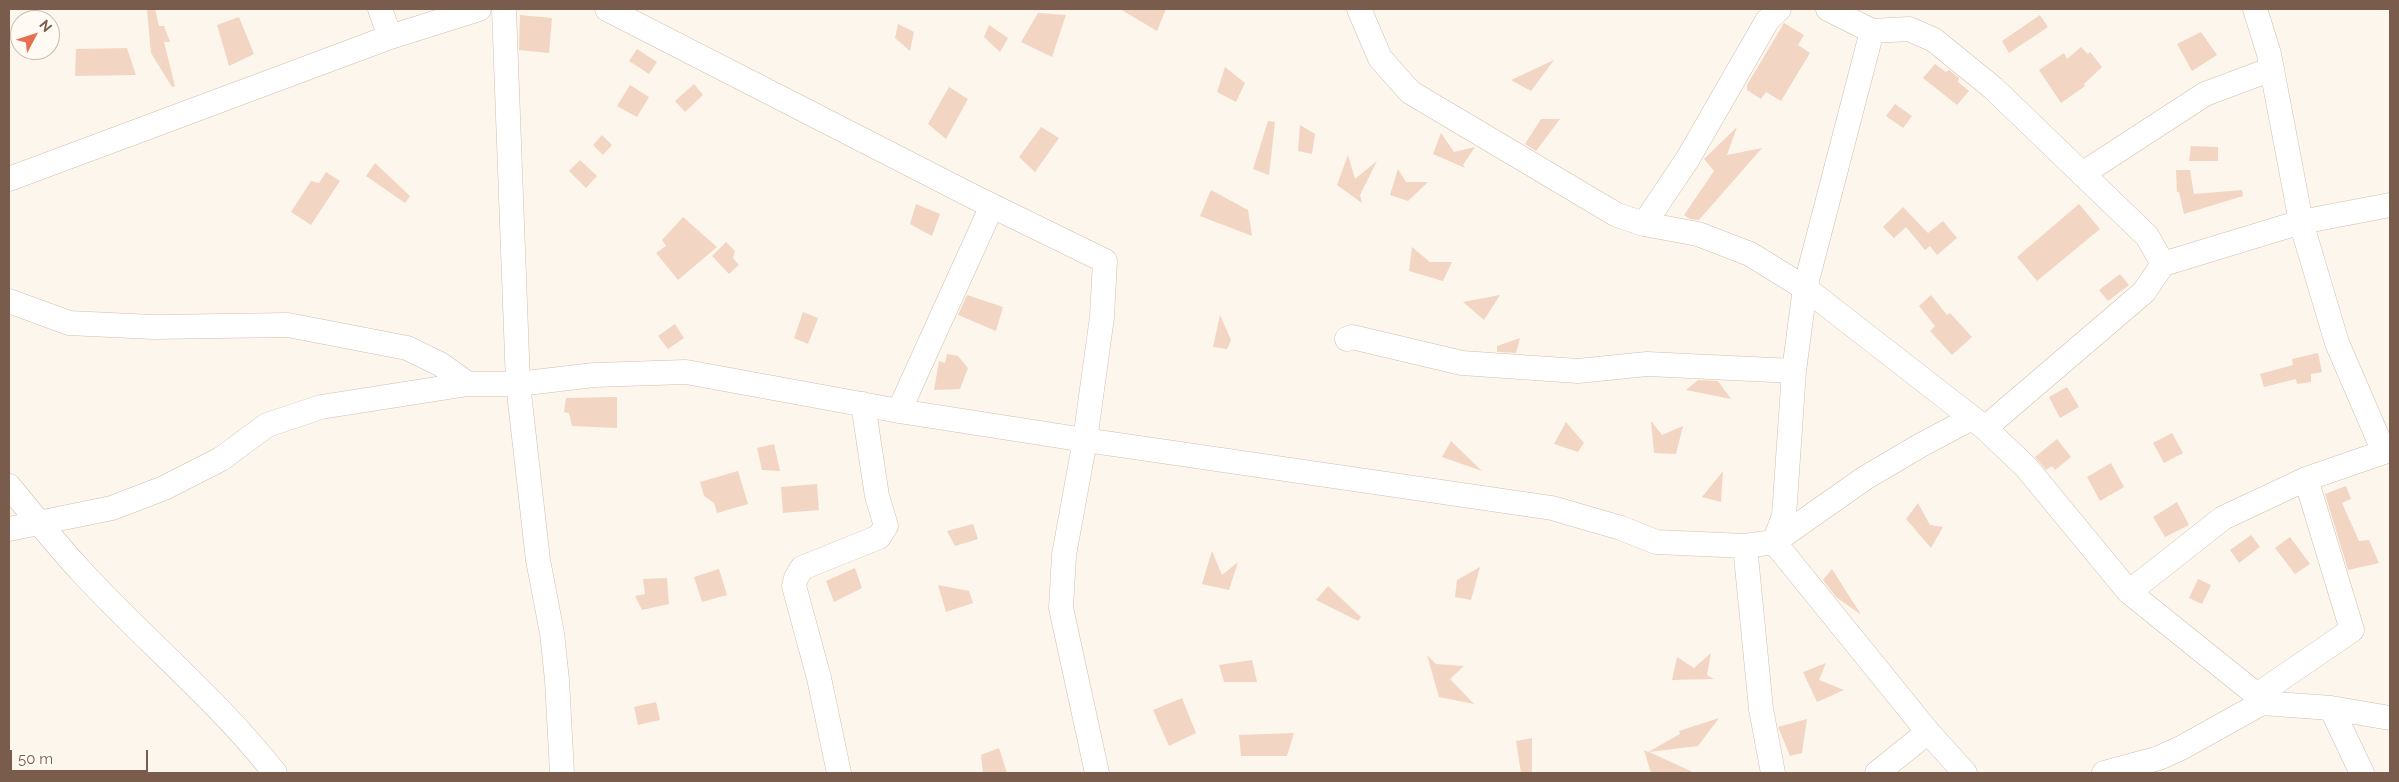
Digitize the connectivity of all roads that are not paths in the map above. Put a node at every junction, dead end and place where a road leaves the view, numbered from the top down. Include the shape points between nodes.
1 (380, 9) edge
2 (479, 9) edge
3 (504, 9) edge
4 (608, 9) edge
5 (1359, 9) edge
6 (1828, 9) edge
7 (2255, 9) edge
8 (1765, 13) edge
9 (1872, 31) junction
10 (390, 37) junction
11 (2272, 69) junction
12 (2082, 174) junction
13 (9, 179) edge
14 (2390, 205) edge
15 (992, 206) junction
16 (2301, 222) junction
17 (1644, 224) junction
18 (2163, 264) junction
19 (1805, 288) junction
20 (9, 302) edge
21 (1347, 339) dead end
22 (1794, 371) junction
23 (468, 384) junction
24 (518, 384) junction
25 (862, 404) junction
26 (899, 411) junction
27 (1979, 423) junction
28 (1085, 440) junction
29 (2387, 451) edge
30 (2306, 479) junction
31 (9, 486) edge
32 (38, 522) junction
33 (9, 529) edge
34 (1774, 542) junction
35 (1746, 546) junction
36 (2129, 592) junction
37 (2260, 699) junction
38 (2331, 708) junction
39 (2390, 718) edge
40 (1928, 732) junction
41 (2162, 765) edge
42 (275, 773) edge
43 (562, 773) edge
44 (840, 773) edge
45 (1097, 773) edge
46 (1773, 773) edge
47 (1877, 773) edge
48 (1965, 773) edge
49 (2104, 773) edge
50 (2362, 773) edge

1 - 10 street
2 - 10 street
3 - 24 street
4 - 15 street
5 - 17 street via 1380,58 1410,92 1617,215
6 - 9 street
7 - 11 street
8 - 17 street via 1687,160
9 - 12 street via 1909,29 1934,40 1993,88
9 - 19 street
10 - 13 street
11 - 12 street via 2205,94
11 - 16 street
12 - 18 street via 2147,236
14 - 16 street
15 - 26 street
15 - 28 street via 1105,261 1102,317
16 - 18 street
16 - 29 street via 2337,343
17 - 19 street via 1706,237 1750,254
18 - 27 street via 2144,292
19 - 22 street
19 - 27 street
20 - 23 street via 69,323 153,327 288,325 407,348 440,364
21 - 22 street via 1352,336 1462,363 1578,371 1646,364
22 - 34 street via 1784,516
23 - 24 street
23 - 32 street via 321,407 268,425 220,459 164,488 112,508
24 - 25 street via 594,375 686,372
24 - 43 street via 538,560 558,680
25 - 26 street
25 - 44 street via 877,496 886,526 880,537 802,568 794,586
26 - 28 street
27 - 34 street via 1921,445 1865,478
27 - 36 street via 2026,468
28 - 35 street via 1552,508 1605,522 1656,542
28 - 45 street via 1064,555 1061,608
29 - 30 street
30 - 36 street via 2222,518
30 - 37 street via 2352,630
31 - 32 street
32 - 33 street
32 - 42 street
34 - 35 street
34 - 40 street
35 - 46 street via 1761,709
36 - 37 street
37 - 38 street
37 - 41 street via 2181,748
38 - 39 street
38 - 50 street
40 - 47 street
40 - 48 street
41 - 49 street

